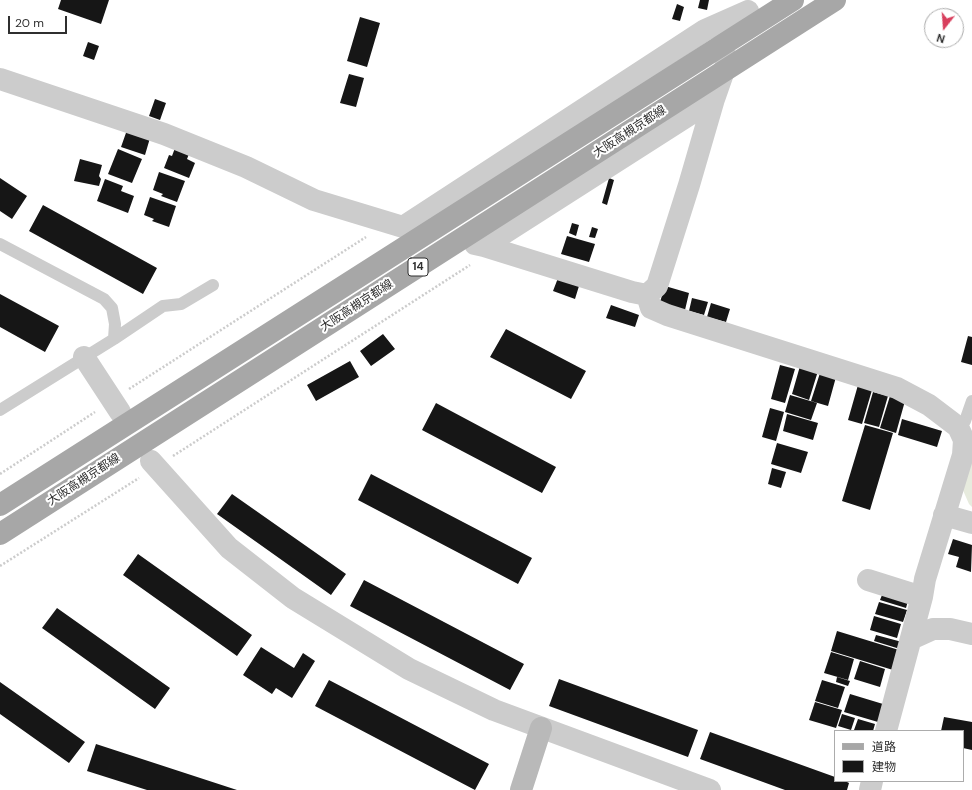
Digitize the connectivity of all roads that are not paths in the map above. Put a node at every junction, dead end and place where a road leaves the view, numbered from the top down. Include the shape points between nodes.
1 (793, 0) edge
2 (835, 0) edge
3 (751, 6) edge
4 (737, 37) junction
5 (722, 73) junction
6 (0, 79) edge
7 (714, 98) junction
8 (0, 244) edge
9 (213, 284) dead end
10 (647, 295) junction
11 (114, 339) junction
12 (84, 357) junction
13 (972, 401) edge
14 (116, 407) road end
15 (0, 410) edge
16 (958, 427) junction
17 (153, 464) road end
18 (0, 505) edge
19 (944, 514) junction
20 (972, 523) edge
21 (0, 534) edge
22 (868, 580) dead end
23 (922, 597) junction
24 (972, 634) edge
25 (911, 639) junction
26 (541, 728) junction
27 (886, 730) edge
28 (521, 790) edge
29 (710, 790) edge

1 - 4 main road, 大阪高槻京都線 / 14
2 - 5 main road, 大阪高槻京都線 / 14
3 - 4 street
3 - 6 street via 705,30 403,227 314,200 246,167 164,134
4 - 5 street
4 - 18 main road, 大阪高槻京都線 / 14
5 - 7 street
5 - 21 main road, 大阪高槻京都線 / 14
7 - 10 street via 656,286
7 - 10 street via 478,245
8 - 11 lane via 104,298 112,308
9 - 11 lane via 182,304 163,306
10 - 16 street via 651,308 667,314 897,388 929,405
11 - 12 lane
12 - 14 street
12 - 15 lane
13 - 16 lane via 965,421
16 - 19 street via 962,433 964,448
17 - 26 street via 229,548 293,598 409,669 494,710
19 - 20 street
19 - 23 street
22 - 23 street
23 - 25 street
24 - 25 street via 950,628 933,629
25 - 27 street
26 - 28 street
26 - 29 street

